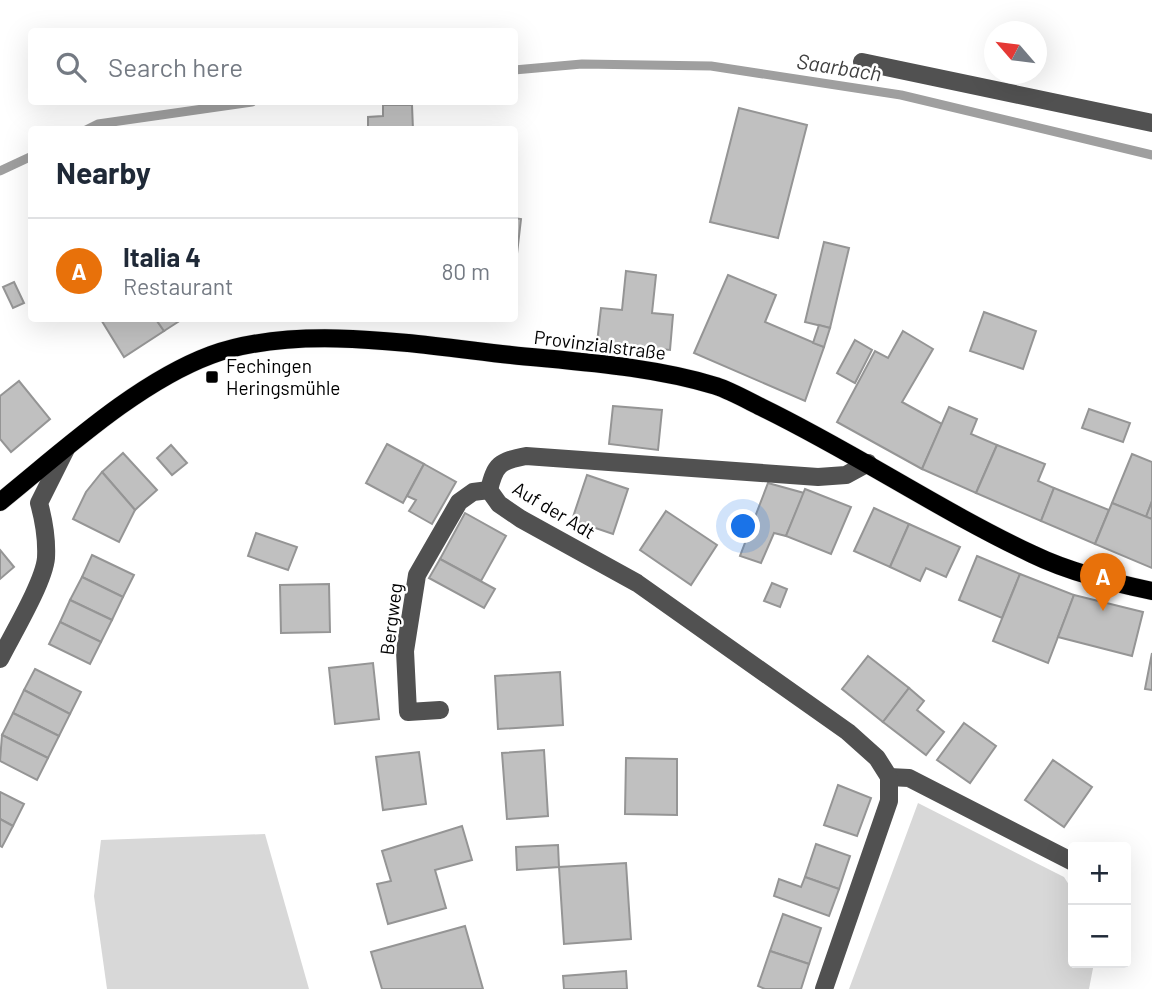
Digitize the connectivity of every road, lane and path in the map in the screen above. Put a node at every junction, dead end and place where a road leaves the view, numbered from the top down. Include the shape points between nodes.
1 (862, 62) dead end
2 (1152, 123) edge
3 (66, 449) junction
4 (868, 463) junction
5 (489, 490) junction
6 (0, 502) edge
7 (1152, 591) edge
8 (0, 659) edge
9 (440, 709) dead end
10 (889, 777) junction
11 (1068, 859) edge
12 (824, 989) edge

1 - 2 street
3 - 4 main road, Provinzialstraße via 134,397 209,356 239,347 321,339 456,349 676,376 719,387
3 - 6 main road, Provinzialstraße
3 - 8 street via 39,503 46,528 46,561
4 - 5 street, Auf der Adt via 846,475 818,477 526,456 505,460 493,471
4 - 7 main road, Provinzialstraße via 1034,556
5 - 9 street, Bergweg via 473,492 459,502 417,575 405,651 408,712
5 - 10 street, Auf der Adt via 521,519 637,583 848,732 877,758
10 - 11 street via 909,778
10 - 12 street via 889,801

